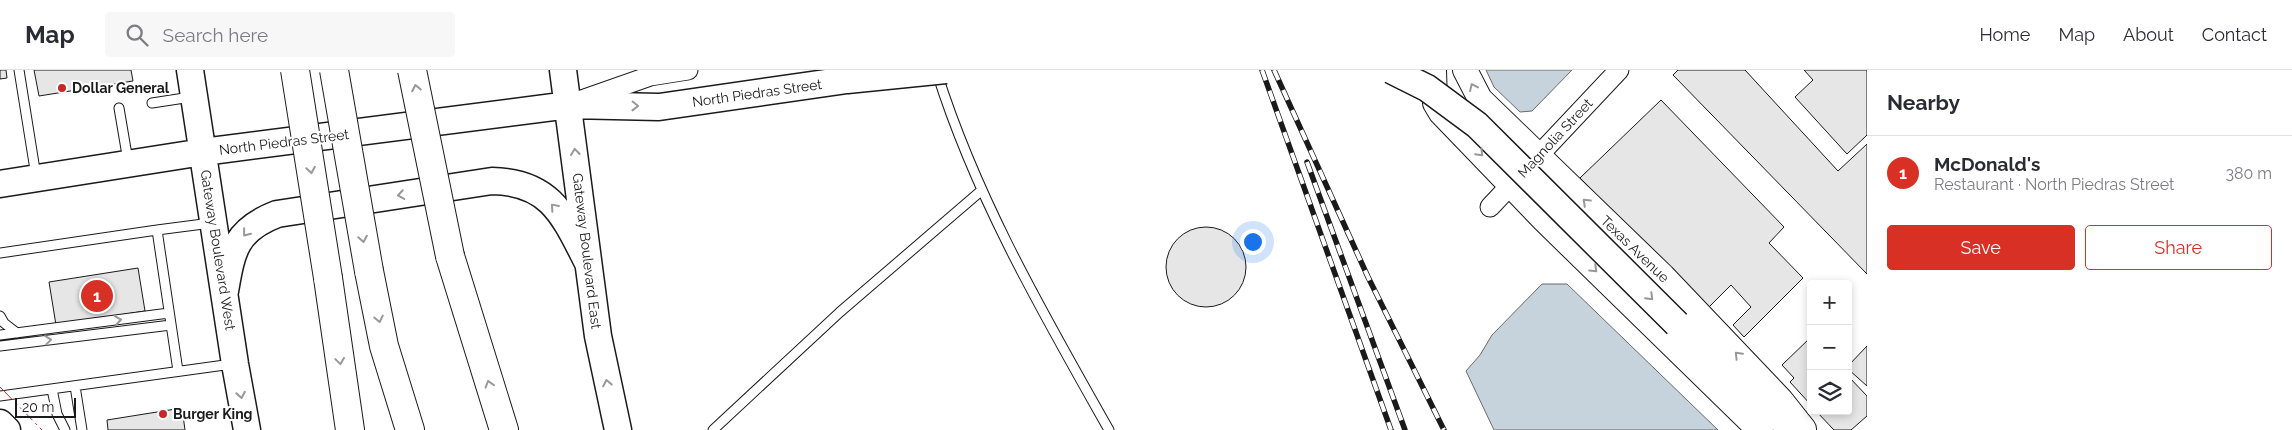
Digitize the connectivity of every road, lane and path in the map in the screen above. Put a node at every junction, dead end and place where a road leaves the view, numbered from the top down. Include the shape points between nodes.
1 (19, 70) edge
2 (190, 70) edge
3 (295, 70) edge
4 (334, 70) edge
5 (412, 70) edge
6 (563, 70) edge
7 (688, 70) edge
8 (936, 70) edge
9 (946, 70) edge
10 (1390, 70) edge
11 (1434, 70) edge
12 (1466, 70) edge
13 (1619, 70) edge
14 (194, 96) junction
15 (152, 103) dead end
16 (569, 105) junction
17 (119, 108) dead end
18 (203, 152) junction
19 (1538, 156) junction
20 (128, 164) junction
21 (36, 178) junction
22 (0, 184) edge
23 (1511, 185) junction
24 (982, 190) junction
25 (1490, 207) dead end
26 (214, 222) junction
27 (157, 230) junction
28 (0, 253) edge
29 (588, 263) junction
30 (225, 291) junction
31 (169, 313) junction
32 (0, 316) edge
33 (171, 325) junction
34 (17, 333) junction
35 (0, 335) edge
36 (0, 346) edge
37 (235, 364) junction
38 (178, 372) junction
39 (75, 386) junction
40 (52, 389) junction
41 (0, 396) edge
42 (0, 423) edge
43 (7, 430) edge
44 (65, 430) edge
45 (82, 430) edge
46 (247, 430) edge
47 (350, 430) edge
48 (410, 430) edge
49 (504, 430) edge
50 (618, 430) edge
51 (713, 430) edge
52 (1109, 430) edge
53 (1761, 430) edge
54 (1793, 430) edge
55 (1805, 430) edge

1 - 21 lane
2 - 14 main road, Gateway Boulevard West
3 -> 47 highway, bridge
4 -> 48 highway, bridge via 384,346
49 -> 5 highway, bridge via 450,256
6 - 16 main road, Gateway Boulevard East
7 - 16 street, North Piedras Street via 650,76
8 - 24 lane
16 -> 9 main road, North Piedras Street, bridge via 659,107 847,80
10 -> 54 main road, bridge via 1427,88 1477,124 1677,324
11 -> 23 street via 1434,103 1441,114
19 -> 12 street, Texas Avenue via 1480,99
13 - 19 street, Magnolia Street
14 - 15 lane
14 - 18 main road, Gateway Boulevard West
16 - 18 main road, North Piedras Street
29 -> 16 main road, Gateway Boulevard East
17 - 20 lane
18 - 20 main road, North Piedras Street
18 - 26 main road, Gateway Boulevard West
19 - 23 street, Magnolia Street
55 -> 19 street, Texas Avenue via 1781,400 1663,276
20 - 21 main road, North Piedras Street
21 - 22 main road, North Piedras Street
23 - 25 street, Magnolia Street
23 -> 53 street
24 - 51 lane via 840,312
24 - 52 lane via 1019,269
26 - 27 lane
26 - 30 main road, Gateway Boulevard West
27 - 28 lane
27 - 31 lane
29 -> 30 main road via 558,209 544,196 519,184 492,181 277,214 261,220 250,226 231,256
50 -> 29 main road, Gateway Boulevard East via 598,336
30 - 37 main road, Gateway Boulevard West
31 - 33 lane
34 -> 31 lane
32 - 34 lane
36 -> 33 lane
33 - 38 lane
34 - 35 lane
37 - 38 lane
37 -> 46 main road, Gateway Boulevard West
38 - 39 lane
39 - 40 lane
39 - 45 lane
40 - 41 lane
40 - 44 lane via 57,414
42 - 43 main road

